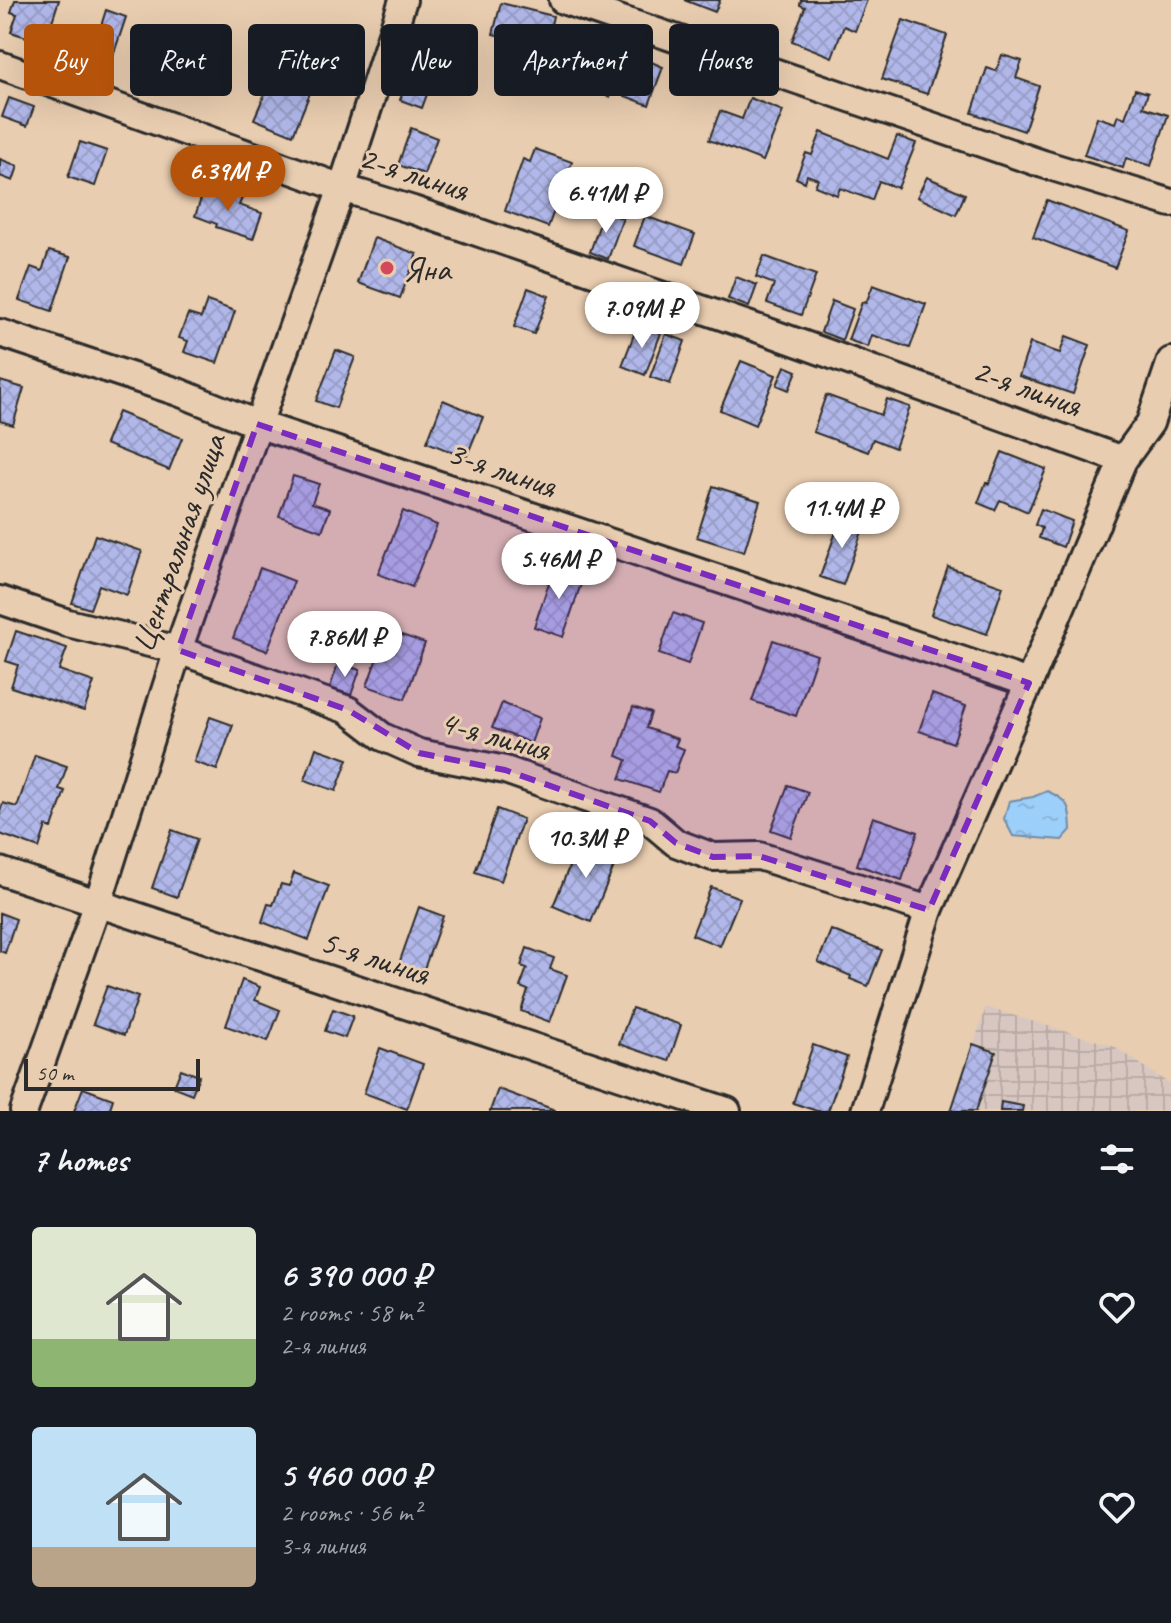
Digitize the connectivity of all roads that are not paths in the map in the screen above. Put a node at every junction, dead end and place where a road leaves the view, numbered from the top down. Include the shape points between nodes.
1 (403, 0) edge
2 (563, 0) edge
3 (0, 65) edge
4 (342, 188) junction
5 (1171, 203) edge
6 (0, 333) edge
7 (1171, 361) edge
8 (257, 424) junction
9 (1123, 460) junction
10 (0, 600) edge
11 (178, 650) junction
12 (1029, 683) junction
13 (0, 871) edge
14 (98, 903) junction
15 (929, 910) junction
16 (24, 1111) edge
17 (727, 1111) edge
18 (865, 1111) edge

1 - 4 street, Центральная улица
2 - 5 street
3 - 4 street, 2-я линия
4 - 8 street, Центральная улица
4 - 9 street, 2-я линия via 774,334
6 - 8 street, 3-я линия
7 - 9 street via 1150,423
8 - 11 street, Центральная улица
8 - 12 street, 3-я линия
9 - 12 street
10 - 11 street, 4-я линия
11 - 14 street, Центральная улица
11 - 15 street, 4-я линия via 348,710 383,737 419,753 505,770 650,821 676,843 713,857 759,856
12 - 15 street
13 - 14 street, 5-я линия
14 - 16 street, Центральная улица
14 - 17 street, 5-я линия
15 - 18 street

